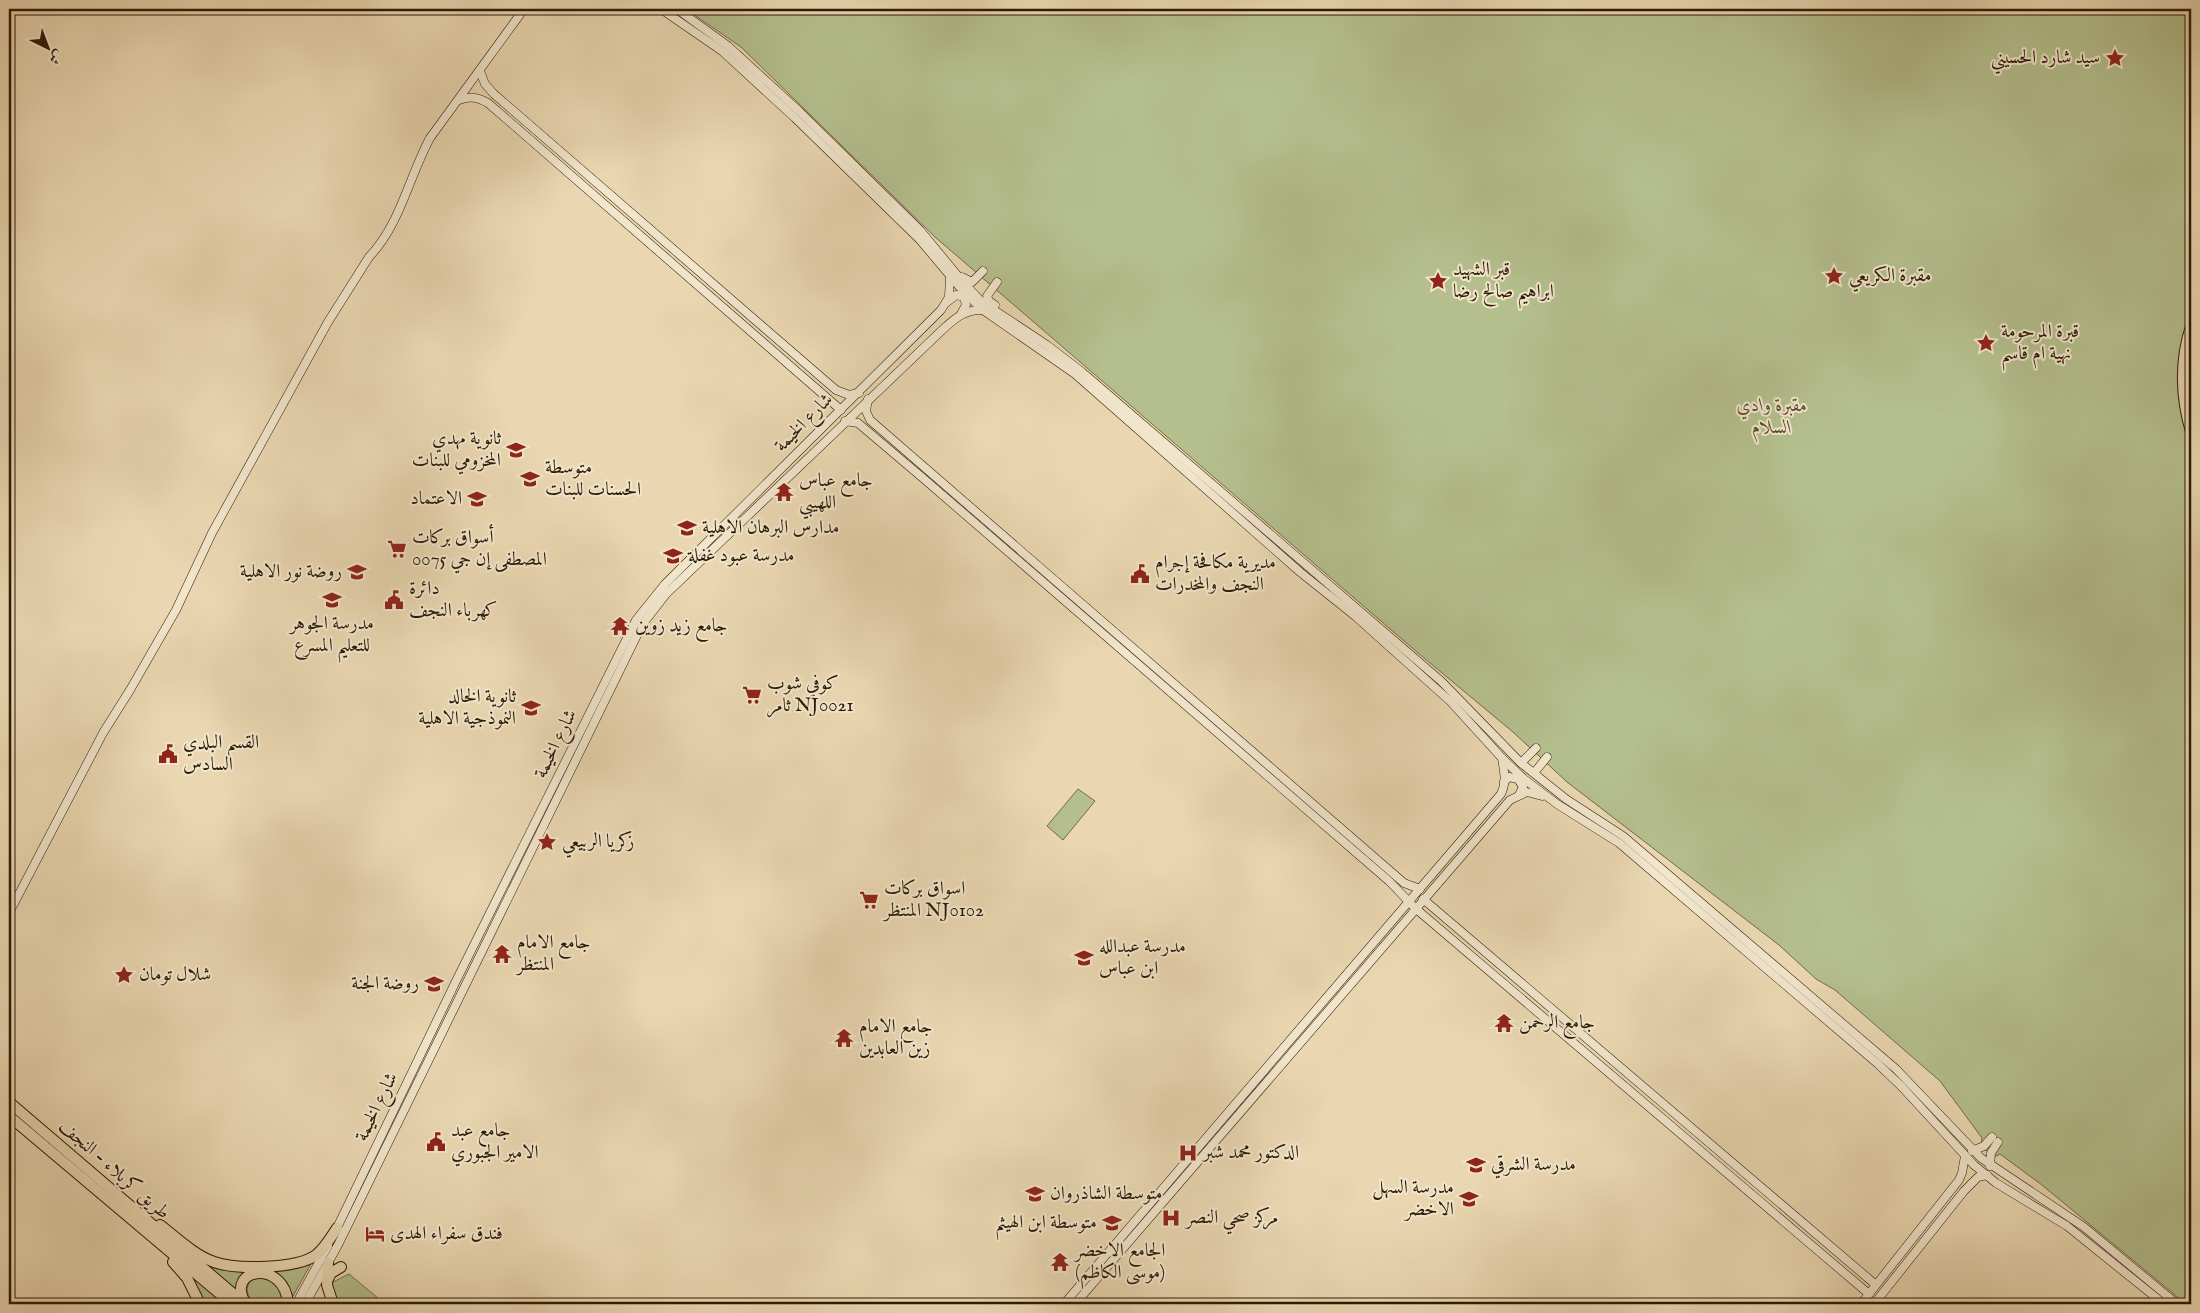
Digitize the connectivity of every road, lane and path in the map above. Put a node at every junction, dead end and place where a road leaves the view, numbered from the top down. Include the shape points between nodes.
1 (524, 9) edge
2 (661, 9) edge
3 (676, 9) edge
4 (480, 71) junction
5 (494, 94) junction
6 (459, 100) junction
7 (488, 103) junction
8 (896, 212) junction
9 (653, 232) junction
10 (647, 240) junction
11 (676, 252) junction
12 (668, 260) junction
13 (983, 270) dead end
14 (952, 274) junction
15 (998, 282) dead end
16 (947, 302) junction
17 (983, 310) junction
18 (961, 314) junction
19 (1004, 316) junction
20 (2191, 325) edge
21 (830, 385) junction
22 (859, 393) junction
23 (822, 394) junction
24 (868, 398) junction
25 (841, 410) junction
26 (867, 416) junction
27 (845, 421) junction
28 (858, 423) junction
29 (2191, 433) edge
30 (770, 465) dead end
31 (778, 472) junction
32 (739, 511) junction
33 (747, 516) junction
34 (714, 535) junction
35 (718, 544) junction
36 (1127, 648) junction
37 (1146, 665) junction
38 (1463, 702) junction
39 (1456, 706) junction
40 (1476, 716) junction
41 (1469, 721) junction
42 (1536, 748) dead end
43 (1547, 757) dead end
44 (1502, 758) junction
45 (1521, 763) junction
46 (1534, 773) junction
47 (1504, 782) junction
48 (1519, 795) junction
49 (546, 801) junction
50 (1556, 804) junction
51 (1582, 809) junction
52 (546, 818) junction
53 (1579, 818) junction
54 (1597, 824) junction
55 (529, 835) junction
56 (531, 849) junction
57 (1420, 888) junction
58 (507, 898) junction
59 (1423, 899) junction
60 (515, 903) dead end
61 (1412, 905) junction
62 (9, 913) edge
63 (1614, 1062) junction
64 (1606, 1070) junction
65 (411, 1074) junction
66 (1628, 1074) junction
67 (420, 1078) junction
68 (1621, 1083) junction
69 (1922, 1095) junction
70 (399, 1100) junction
71 (1916, 1101) junction
72 (9, 1102) edge
73 (407, 1104) junction
74 (1934, 1108) junction
75 (1928, 1114) junction
76 (9, 1116) edge
77 (1230, 1117) junction
78 (399, 1120) junction
79 (408, 1125) dead end
80 (1972, 1151) junction
81 (1965, 1156) junction
82 (1990, 1166) junction
83 (1962, 1171) junction
84 (1987, 1175) junction
85 (1974, 1180) junction
86 (103, 1189) junction
87 (2046, 1202) junction
88 (2041, 1210) junction
89 (2062, 1211) junction
90 (2057, 1219) junction
91 (337, 1228) junction
92 (1830, 1246) junction
93 (1822, 1255) junction
94 (328, 1263) joint
95 (194, 1267) junction
96 (342, 1268) dead end
97 (1093, 1270) junction
98 (1100, 1276) junction
99 (324, 1282) junction
100 (1876, 1285) junction
101 (1081, 1291) junction
102 (1869, 1294) junction
103 (200, 1304) edge
104 (232, 1304) edge
105 (246, 1304) edge
106 (288, 1304) edge
107 (296, 1304) edge
108 (305, 1304) edge
109 (333, 1304) edge
110 (1064, 1304) edge
111 (1075, 1304) edge
112 (1861, 1304) edge
113 (1876, 1304) edge
114 (2164, 1304) edge
115 (2177, 1304) edge

1 - 4 street
2 - 8 street via 722,51
3 - 8 street via 740,56 800,111
4 - 5 street
4 - 6 street
5 - 7 street via 488,97
5 - 9 street
6 - 7 street via 478,97
6 - 62 street via 430,138 396,216 319,339 212,533 176,610 103,734
7 - 10 street
8 - 14 street
9 - 10 street via 653,239
9 - 11 street
10 - 12 street
11 - 12 street via 669,253
11 - 21 street
12 - 23 street
13 - 14 street via 970,282
14 - 16 street
14 - 17 street
14 - 19 street via 982,302
15 - 19 street via 988,292 987,298
16 - 18 street via 956,295 964,297 966,305
16 - 22 street, شارع الخيمة
17 - 18 street
17 - 39 street via 1074,374
18 - 24 street, شارع الخيمة
19 - 38 street via 1082,372
20 - 29 main road via 2182,376
21 - 22 street via 843,394
21 - 23 street
22 - 25 street, شارع الخيمة
23 - 25 street
24 - 26 street
24 - 27 street, شارع الخيمة
25 - 31 street, شارع الخيمة
26 - 28 street via 862,416
26 - 36 street
27 - 28 street
27 - 33 street, شارع الخيمة
28 - 36 street
30 - 31 street
31 - 32 street, شارع الخيمة
32 - 33 street via 739,516
32 - 34 street, شارع الخيمة
33 - 35 street, شارع الخيمة
34 - 35 street via 719,537
34 - 49 street, شارع الخيمة via 653,597 636,620
35 - 52 street, شارع الخيمة via 690,577 652,610 633,639
36 - 37 street
37 - 57 street via 1404,883
37 - 61 street via 1389,880
38 - 39 street via 1462,706
38 - 40 street
39 - 41 street
40 - 41 street via 1470,717
40 - 45 street
41 - 44 street
42 - 45 street
43 - 46 street
44 - 47 street
44 - 50 street
45 - 46 street
46 - 51 street
47 - 48 street via 1512,777 1518,779 1522,787
47 - 57 street via 1500,794
48 - 50 street via 1534,793
48 - 59 street via 1510,800
49 - 52 street via 541,817
49 - 55 street, شارع الخيمة
50 - 53 street
51 - 53 street via 1583,816
51 - 54 street
52 - 56 street, شارع الخيمة
53 - 54 street
54 - 69 street via 1622,836 1896,1069
54 - 71 street via 1878,1064
55 - 56 street via 534,837
55 - 65 street, شارع الخيمة
56 - 58 street, شارع الخيمة
57 - 61 street
58 - 60 street
58 - 67 street, شارع الخيمة
59 - 61 street
59 - 63 street
61 - 64 street
61 - 77 street
63 - 64 street
63 - 66 street
64 - 68 street
65 - 67 street
65 - 70 street, شارع الخيمة
66 - 68 street
66 - 92 street
67 - 73 street, شارع الخيمة
68 - 93 street
69 - 71 street via 1922,1099
69 - 74 street
70 - 73 street
70 - 91 street, شارع الخيمة
71 - 75 street
72 - 86 highway, طريق کربلاء - النجف
73 - 78 street, شارع الخيمة
74 - 75 street via 1930,1108
74 - 80 street
75 - 81 street
76 - 86 highway
77 - 97 street
77 - 98 street
78 - 79 street
78 - 94 street, شارع الخيمة
80 - 82 street
80 - 82 street via 1995,1140
81 - 83 street
81 - 84 street
82 - 87 street
83 - 85 street via 1968,1166 1973,1167 1977,1174
83 - 100 street
84 - 85 street
84 - 88 street
85 - 113 street
86 - 91 highway via 198,1254 220,1264 258,1266 300,1262 321,1250
86 - 95 highway
86 - 103 highway via 130,1224 184,1272
87 - 88 street via 2046,1208
87 - 89 street
88 - 90 street
89 - 90 street via 2057,1214
89 - 115 street
90 - 114 street
91 - 107 street, شارع الخيمة
92 - 93 street
92 - 100 street
93 - 102 street
94 - 99 highway
95 - 104 highway
95 - 105 highway
96 - 99 highway via 331,1273
97 - 98 street via 1094,1275
97 - 101 street
98 - 101 street
99 - 108 street
99 - 109 highway
100 - 102 street
101 - 110 street
101 - 111 street
102 - 112 street
105 - 106 highway via 242,1298 244,1279 258,1272 278,1280

